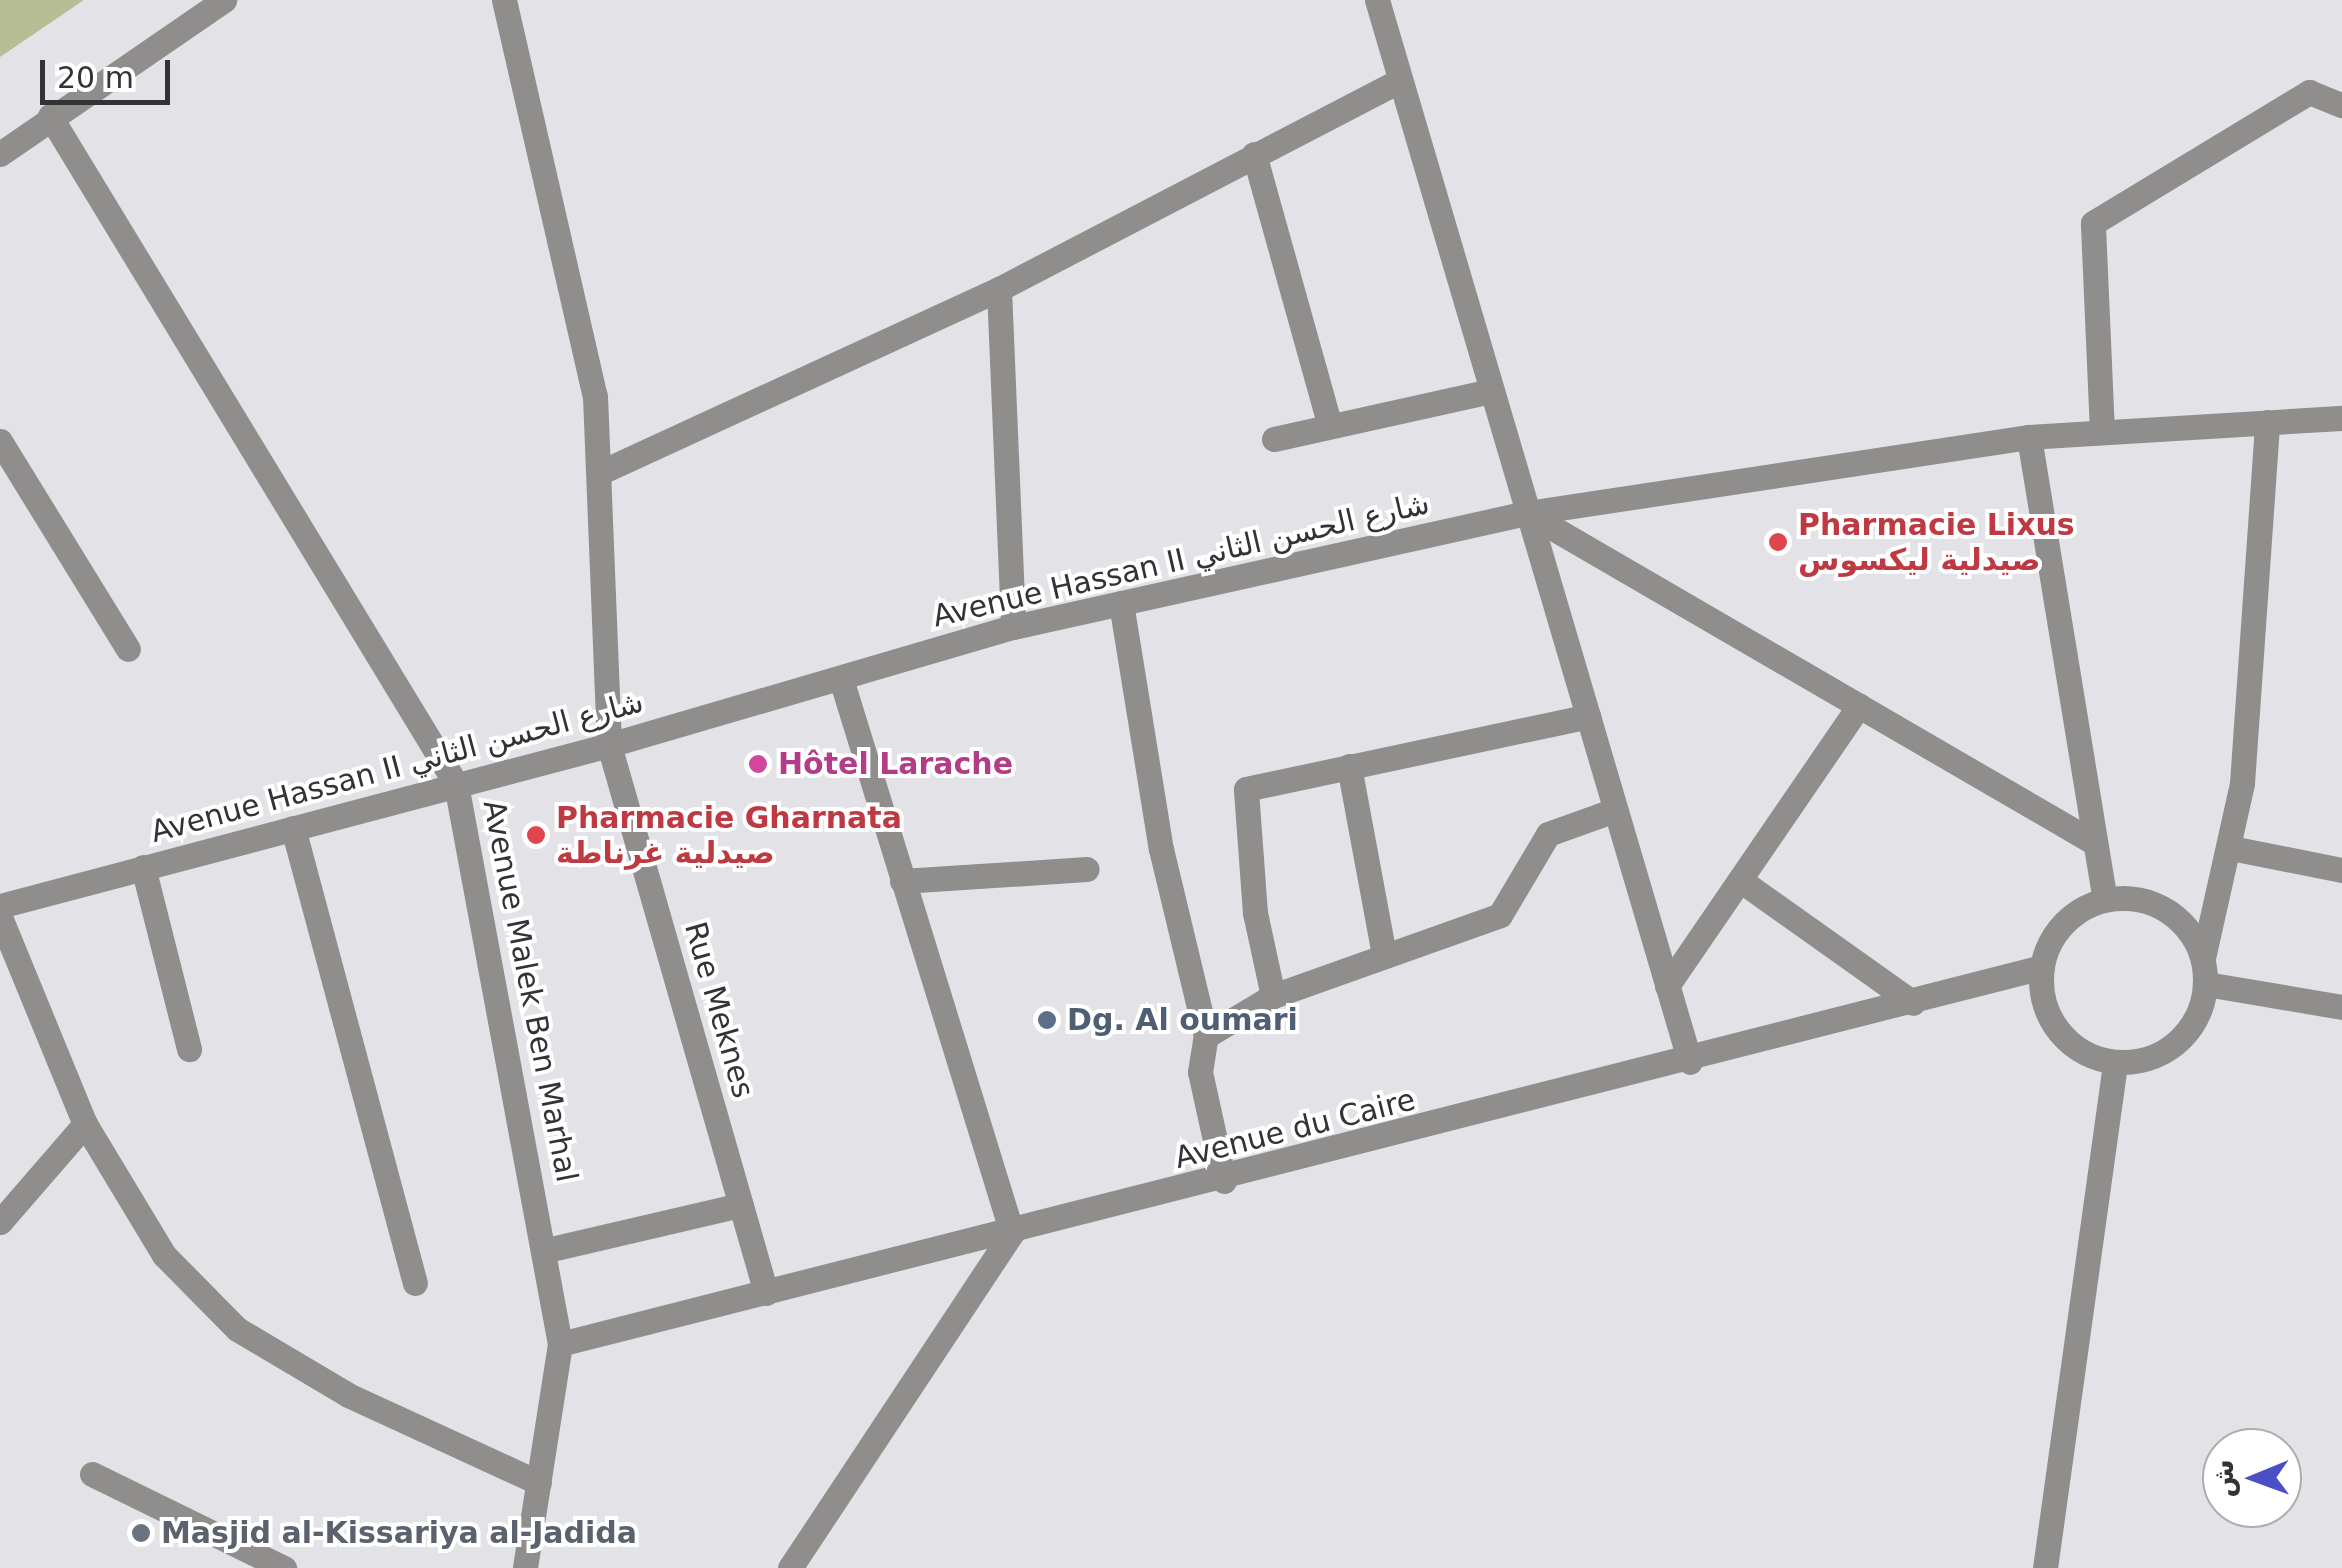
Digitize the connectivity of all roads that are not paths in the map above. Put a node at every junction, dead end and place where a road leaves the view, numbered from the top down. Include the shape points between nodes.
1 (224, 0) edge
2 (504, 0) edge
3 (1376, 0) edge
4 (1400, 80) junction
5 (2342, 105) edge
6 (50, 116) junction
7 (0, 154) edge
8 (1254, 154) junction
9 (999, 289) junction
10 (1491, 391) junction
11 (2342, 418) edge
12 (2267, 422) junction
13 (1330, 426) junction
14 (2102, 432) junction
15 (2029, 437) junction
16 (1274, 438) dead end
17 (0, 441) edge
18 (599, 473) junction
19 (1528, 513) junction
20 (1121, 602) junction
21 (1013, 627) junction
22 (128, 649) dead end
23 (841, 680) junction
24 (1859, 706) junction
25 (1588, 716) junction
26 (609, 745) junction
27 (1349, 766) junction
28 (456, 784) junction
29 (1615, 810) junction
30 (293, 828) junction
31 (2095, 843) junction
32 (2231, 848) junction
33 (143, 867) junction
34 (1087, 869) dead end
35 (2342, 870) edge
36 (1740, 880) junction
37 (902, 881) junction
38 (2105, 899) junction
39 (0, 906) edge
40 (0, 916) edge
41 (1384, 954) junction
42 (2042, 967) junction
43 (2204, 971) junction
44 (1667, 986) junction
45 (1274, 996) junction
46 (1913, 1004) junction
47 (2342, 1006) edge
48 (1206, 1036) junction
49 (189, 1049) dead end
50 (1690, 1062) junction
51 (2115, 1064) junction
52 (85, 1124) junction
53 (1224, 1181) junction
54 (741, 1205) junction
55 (0, 1222) edge
56 (1012, 1233) junction
57 (547, 1250) junction
58 (415, 1283) dead end
59 (766, 1292) junction
60 (560, 1344) junction
61 (92, 1474) dead end
62 (539, 1483) junction
63 (284, 1568) edge
64 (525, 1568) edge
65 (790, 1568) edge
66 (2045, 1568) edge

1 - 6 street
2 - 18 street, Rue Meknes via 595,396
3 - 4 street
4 - 8 street
4 - 10 street
5 - 14 street via 2309,92 2093,222
6 - 7 street
6 - 28 street, Avenue Malek Ben Marhal
8 - 9 street
8 - 13 street
9 - 18 street
9 - 21 street
10 - 13 street
10 - 19 street
11 - 12 street, Avenue Hassan II شارع الحسن الثاني
12 - 14 street, Avenue Hassan II شارع الحسن الثاني
12 - 32 street
13 - 16 street
14 - 15 street, Avenue Hassan II شارع الحسن الثاني
15 - 19 street, Avenue Hassan II شارع الحسن الثاني
15 - 31 street
17 - 22 street
18 - 26 street, Rue Meknes
19 - 20 street, Avenue Hassan II شارع الحسن الثاني
19 - 24 street
19 - 25 street
20 - 21 street, Avenue Hassan II شارع الحسن الثاني
20 - 48 street via 1162,850
21 - 23 street, Avenue Hassan II شارع الحسن الثاني
23 - 26 street, Avenue Hassan II شارع الحسن الثاني
23 - 37 street
24 - 31 street
24 - 36 street
25 - 27 street
25 - 29 street
26 - 28 street, Avenue Hassan II شارع الحسن الثاني
26 - 54 street, Rue Meknes
27 - 41 street
27 - 45 street via 1242,798
28 - 30 street, Avenue Hassan II شارع الحسن الثاني
28 - 57 street, Avenue Malek Ben Marhal
29 - 41 street via 1548,834 1500,915
29 - 44 street
30 - 33 street, Avenue Hassan II شارع الحسن الثاني
30 - 58 street
31 - 38 street
32 - 35 street
32 - 43 street
33 - 39 street, Avenue Hassan II شارع الحسن الثاني
33 - 49 street
34 - 37 street
36 - 44 street
36 - 46 street
37 - 56 street
38 - 42 street via 2062,923
38 - 43 street via 2154,903 2176,916
40 - 52 street
41 - 45 street
42 - 46 street, Avenue du Caire
42 - 51 street via 2059,1033
43 - 47 street
43 - 51 street via 2189,1031 2170,1048
44 - 50 street
45 - 48 street
46 - 50 street, Avenue du Caire
48 - 53 street via 1200,1072
50 - 53 street, Avenue du Caire
51 - 66 street
52 - 55 street
52 - 62 street via 164,1256 237,1328 348,1395
53 - 56 street, Avenue du Caire
54 - 57 street
54 - 59 street, Rue Meknes
56 - 59 street, Avenue du Caire
56 - 65 street
57 - 60 street, Avenue Malek Ben Marhal
59 - 60 street, Avenue du Caire
60 - 62 street, Avenue Malek Ben Marhal
61 - 63 street
62 - 64 street, Avenue Malek Ben Marhal

